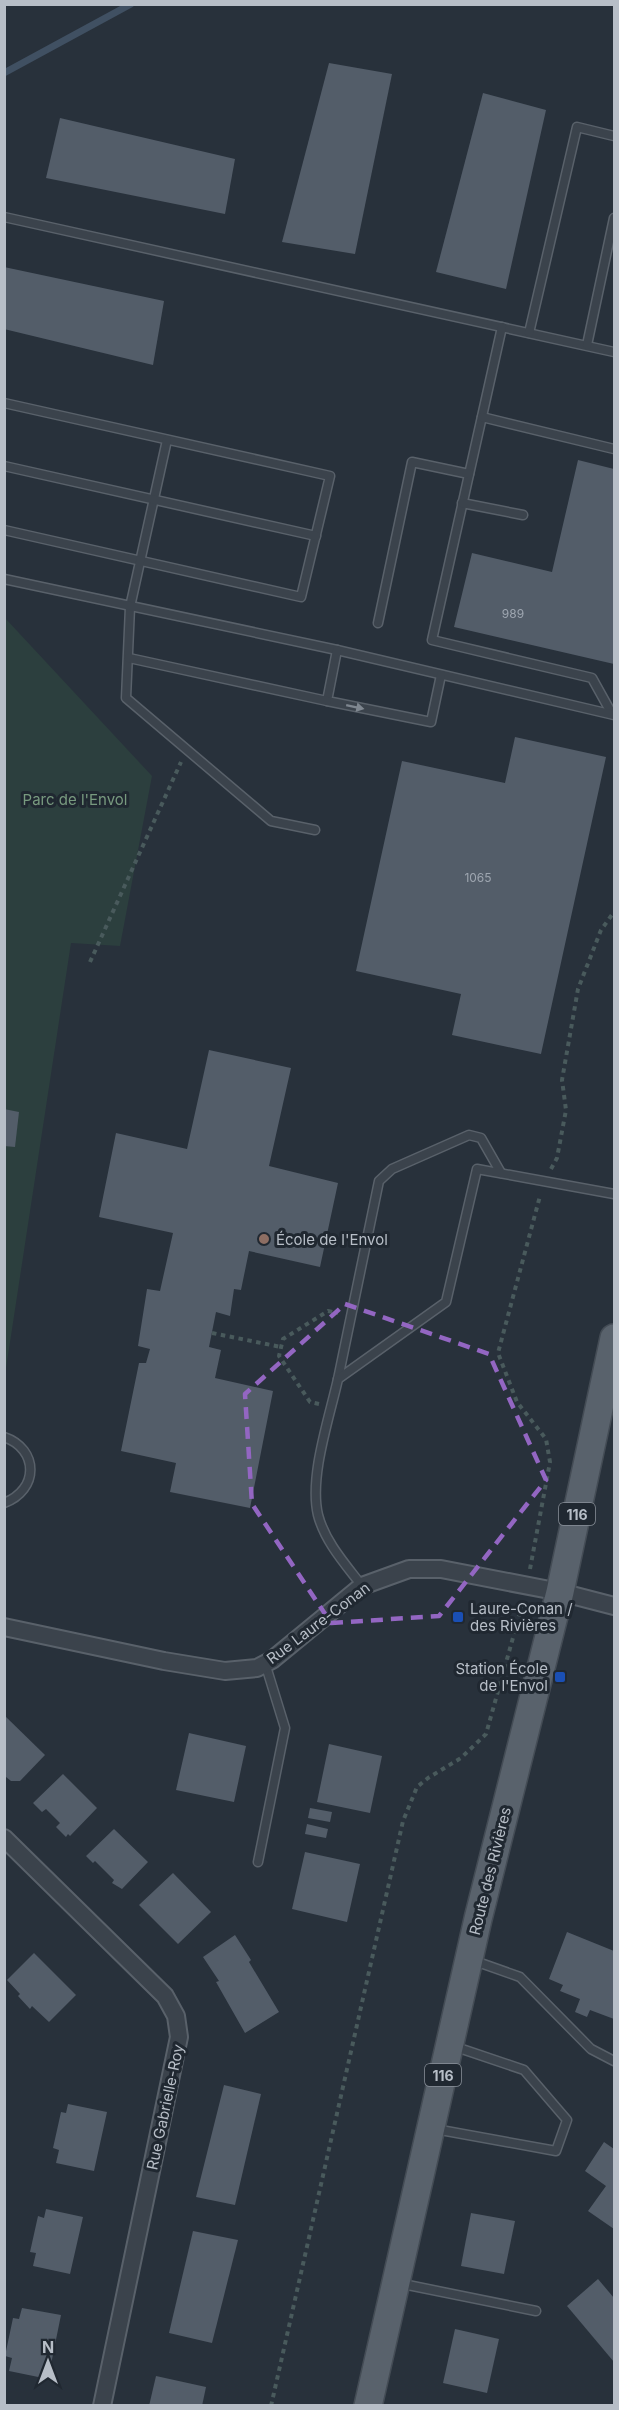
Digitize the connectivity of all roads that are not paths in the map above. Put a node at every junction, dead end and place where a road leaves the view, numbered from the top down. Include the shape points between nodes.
1 (615, 136) edge
2 (4, 217) edge
3 (615, 218) edge
4 (502, 327) junction
5 (529, 333) junction
6 (587, 345) junction
7 (615, 351) edge
8 (4, 403) edge
9 (482, 417) junction
10 (167, 440) junction
11 (615, 449) edge
12 (4, 466) edge
13 (469, 474) junction
14 (155, 500) junction
15 (462, 503) junction
16 (523, 515) dead end
17 (4, 530) edge
18 (316, 536) junction
19 (141, 561) junction
20 (4, 579) edge
21 (130, 607) junction
22 (378, 623) dead end
23 (337, 650) junction
24 (129, 657) junction
25 (441, 675) junction
26 (327, 701) junction
27 (613, 715) edge
28 (315, 830) dead end
29 (501, 1173) junction
30 (615, 1194) edge
31 (615, 1338) edge
32 (338, 1379) junction
33 (4, 1437) edge
34 (4, 1503) edge
35 (362, 1586) junction
36 (560, 1592) junction
37 (615, 1606) edge
38 (4, 1627) edge
39 (265, 1663) junction
40 (4, 1838) edge
41 (258, 1862) dead end
42 (469, 1959) junction
43 (450, 2045) junction
44 (615, 2061) edge
45 (431, 2128) junction
46 (396, 2283) junction
47 (536, 2311) dead end
48 (368, 2405) edge
49 (102, 2406) edge

1 - 5 lane via 577,127
2 - 4 lane
3 - 6 lane
4 - 5 lane
4 - 9 lane
5 - 6 lane
6 - 7 lane
8 - 10 lane
9 - 11 lane
9 - 13 lane
10 - 14 lane
10 - 18 lane via 330,477
12 - 14 lane
13 - 15 lane
13 - 22 lane via 411,462
14 - 18 lane
14 - 19 lane
15 - 16 lane
15 - 27 lane via 432,640 592,678
17 - 19 lane
18 - 19 lane via 301,597
19 - 21 lane
20 - 21 lane
21 - 23 lane
21 - 24 lane
23 - 25 lane
23 - 26 lane
24 - 26 lane
24 - 28 lane via 126,698 272,821
26 -> 25 lane via 431,722
25 - 27 lane
29 - 30 lane
29 - 32 lane via 477,1169 446,1302
29 - 32 lane via 481,1138 469,1135 392,1169 379,1181
31 - 36 main road, Route des Rivières / 116
32 - 35 lane via 315,1483 319,1516 332,1546
33 - 34 lane via 24,1450 30,1475 25,1489
35 - 36 street, Rue Laure-Conan via 408,1569 441,1569
35 - 39 street, Rue Laure-Conan
36 - 37 street, Rue Laure-Conan
36 - 42 main road, Route des Rivières / 116
38 - 39 street, Rue Laure-Conan via 225,1671 257,1668
39 - 41 lane via 285,1728
40 - 49 street, Rue Gabrielle-Roy via 165,1996 176,2016 179,2037
42 - 43 main road, Route des Rivières / 116
42 - 44 lane via 520,1977 591,2049
43 - 45 main road, Route des Rivières / 116
43 - 45 lane via 524,2070 567,2120 556,2151
45 - 46 main road, Route des Rivières / 116
46 - 47 lane
46 - 48 main road, Route des Rivières / 116

